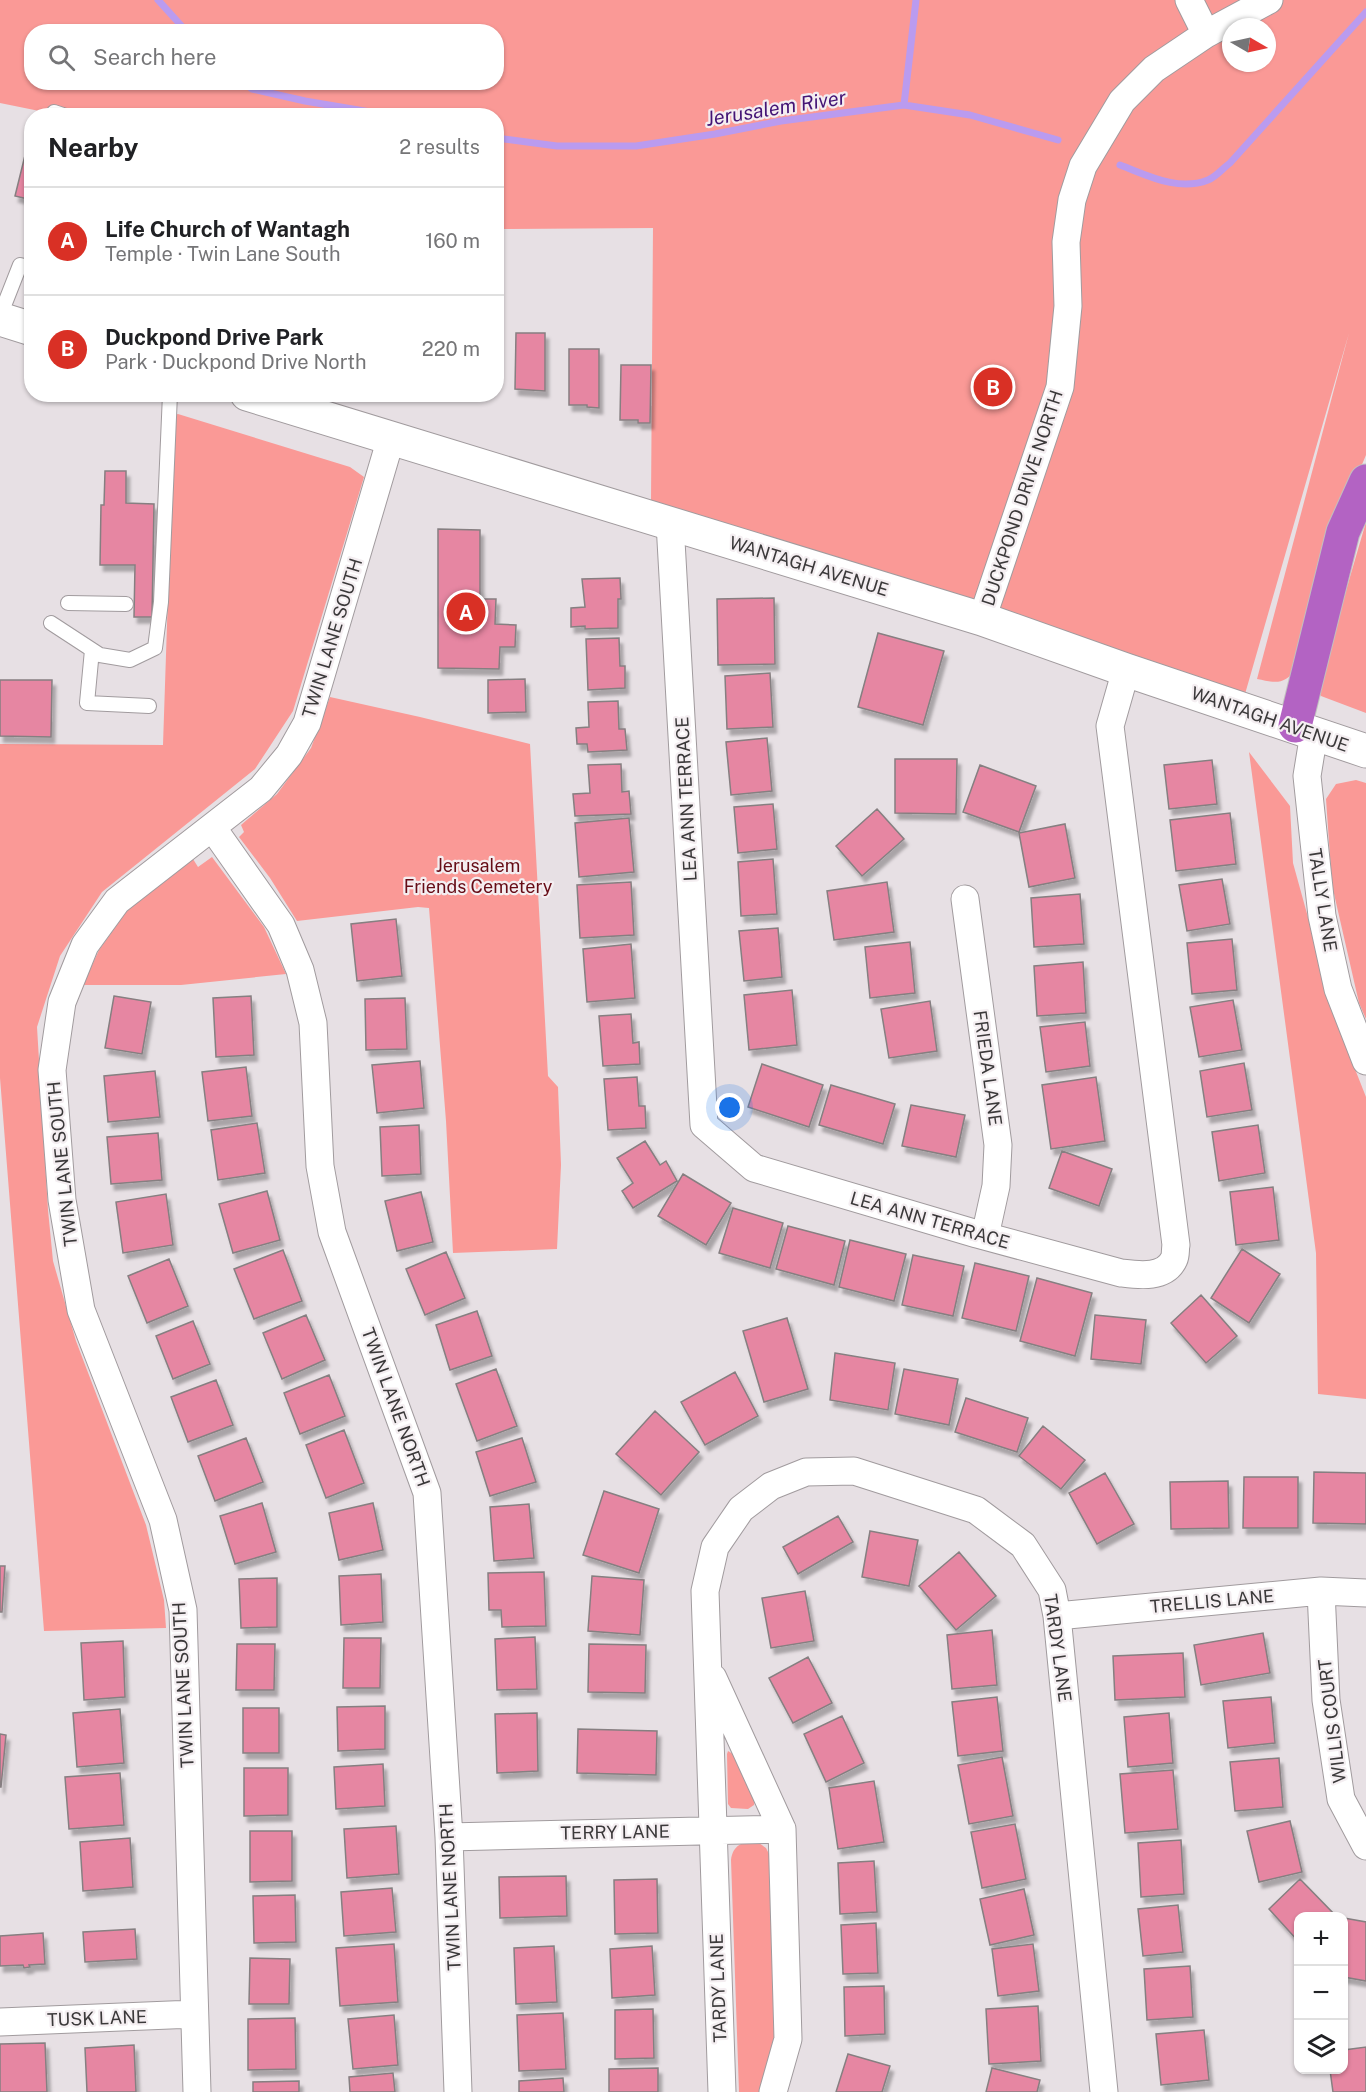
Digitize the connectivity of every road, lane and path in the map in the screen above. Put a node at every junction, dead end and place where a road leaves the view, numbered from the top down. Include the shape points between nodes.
1 (1189, 0) edge
2 (1269, 0) edge
3 (1206, 34) junction
4 (24, 266) edge
5 (0, 317) edge
6 (24, 326) edge
7 (170, 402) edge
8 (273, 402) edge
9 (391, 438) junction
10 (1366, 481) edge
11 (670, 524) junction
12 (68, 603) dead end
13 (126, 604) dead end
14 (982, 619) junction
15 (51, 623) dead end
16 (92, 650) junction
17 (1126, 670) junction
18 (149, 706) dead end
19 (1305, 730) junction
20 (1366, 751) edge
21 (212, 827) junction
22 (965, 899) dead end
23 (1366, 1061) edge
24 (986, 1236) junction
25 (1321, 1591) junction
26 (1366, 1593) edge
27 (1058, 1616) junction
28 (709, 1668) junction
29 (782, 1828) junction
30 (712, 1830) junction
31 (448, 1837) junction
32 (1366, 1846) edge
33 (194, 2014) junction
34 (0, 2022) edge
35 (197, 2092) edge
36 (458, 2092) edge
37 (722, 2092) edge
38 (773, 2092) edge
39 (1104, 2092) edge

1 - 3 street
2 - 3 street, DUCKPOND DRIVE NORTH
3 - 14 street, DUCKPOND DRIVE NORTH via 1154,69 1122,101 1083,166 1072,200 1066,242 1068,306 1060,387
4 - 5 lane via 20,265
5 - 6 main road
7 - 16 lane via 161,602 155,648 130,660
8 - 9 main road, WANTAGH AVENUE
9 - 11 main road, WANTAGH AVENUE
9 - 21 street, TWIN LANE SOUTH via 308,723 289,755 261,789
10 - 19 highway via 1343,532
11 - 14 main road, WANTAGH AVENUE
11 - 24 street, LEA ANN TERRACE via 704,1125 754,1168
12 - 13 lane
14 - 17 main road, WANTAGH AVENUE
15 - 16 lane
16 - 18 lane via 87,703
17 - 19 main road, WANTAGH AVENUE
17 - 24 street, LEA ANN TERRACE via 1110,726 1175,1259 1159,1272 1129,1274
19 - 20 main road, WANTAGH AVENUE
19 - 23 street, TALLY LANE via 1322,916 1338,989
21 - 31 street, TWIN LANE NORTH via 281,925 300,970 313,1023 320,1166 332,1232 427,1493
21 - 33 street, TWIN LANE SOUTH via 117,901 85,945 62,1002 52,1070 62,1200 81,1310 163,1520 183,1611
22 - 24 street, FRIEDA LANE via 998,1145 996,1186
25 - 26 street, TRELLIS LANE
25 - 27 street, TRELLIS LANE
25 - 32 street, WILLIS COURT via 1326,1700 1341,1799
27 - 28 street, TARDY LANE via 1052,1590 1023,1545 976,1510 854,1471 806,1472 771,1486 741,1509 715,1547 705,1591
27 - 39 street, TARDY LANE
28 - 29 street, TARDY LANE
28 - 30 street, TARDY LANE
29 - 30 street, TERRY LANE
29 - 38 street, TARDY LANE via 788,2038
30 - 31 street, TERRY LANE
30 - 37 street, TARDY LANE
31 - 36 street, TWIN LANE NORTH
33 - 34 street, TUSK LANE
33 - 35 street, TWIN LANE SOUTH

